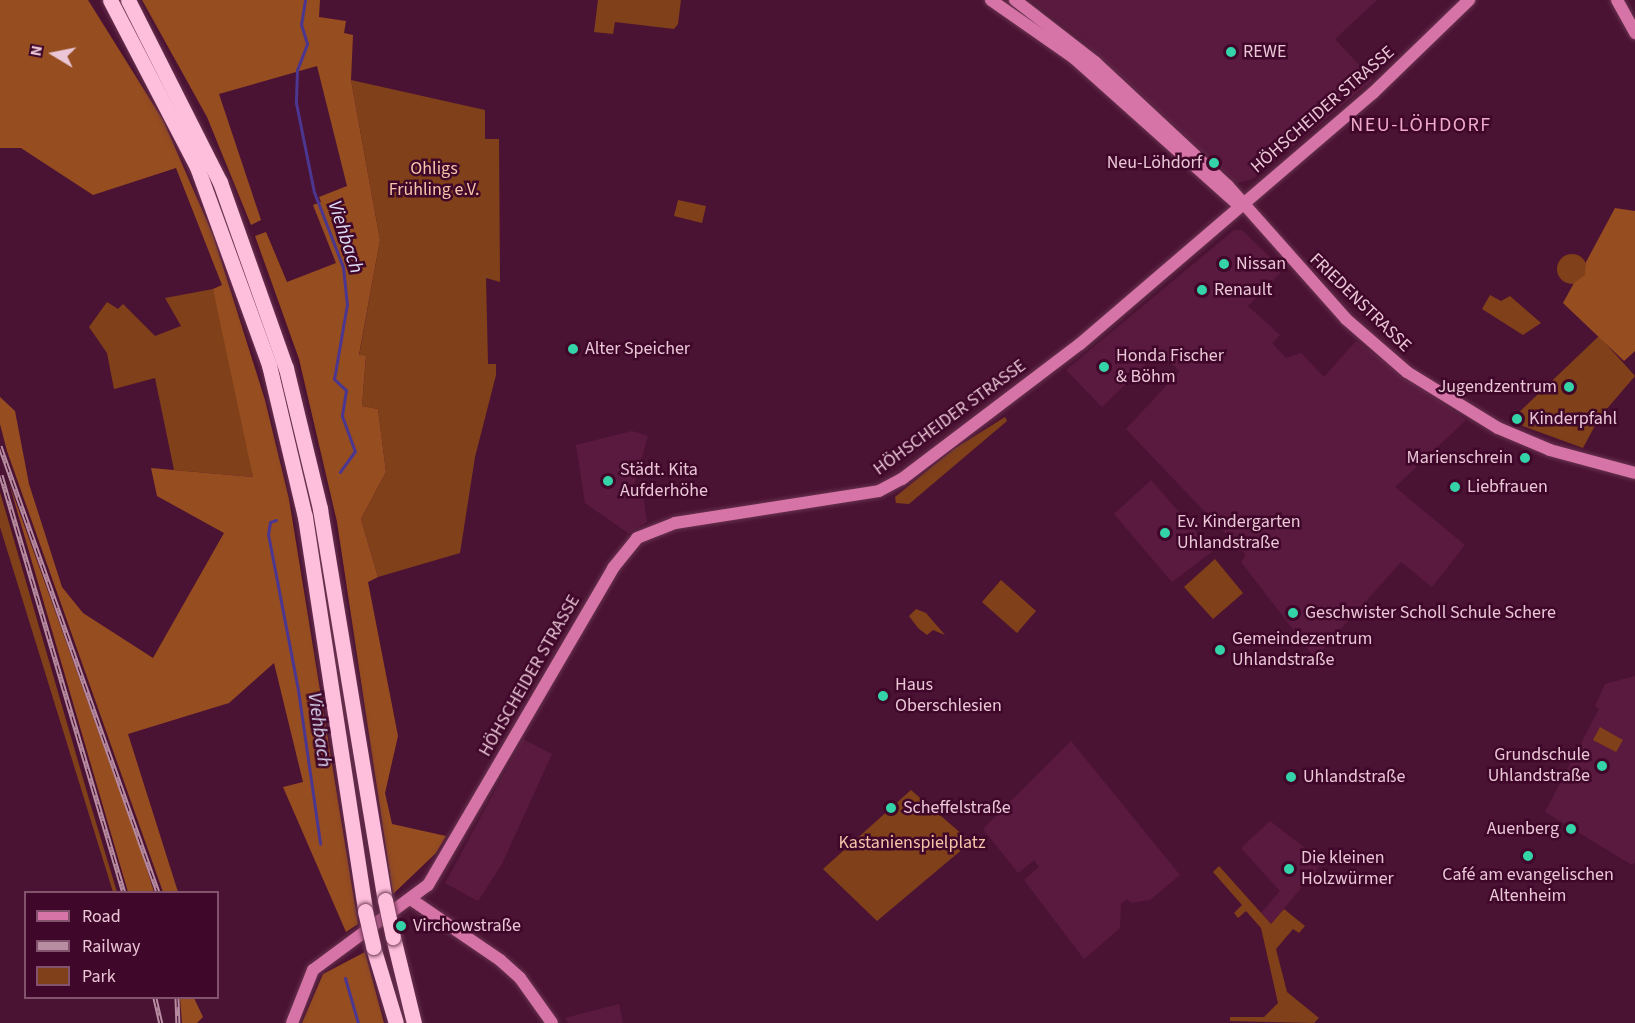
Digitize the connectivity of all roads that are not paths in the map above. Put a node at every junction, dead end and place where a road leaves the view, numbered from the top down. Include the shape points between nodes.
1 (110, 0) edge
2 (128, 0) edge
3 (991, 0) edge
4 (1015, 0) edge
5 (1469, 0) edge
6 (1617, 0) edge
7 (1635, 33) edge
8 (1240, 206) junction
9 (1635, 473) edge
10 (412, 900) junction
11 (292, 1023) edge
12 (396, 1023) edge
13 (414, 1023) edge
14 (552, 1023) edge

1 - 12 highway, bridge via 175,121 226,238 269,365 299,484 365,911
2 - 13 highway, bridge via 201,138 242,234 286,368 320,509 385,900
3 - 8 street, FRIEDENSTRASSE via 1074,58
4 - 8 street, FRIEDENSTRASSE via 1095,62 1227,186
5 - 8 street, HÖHSCHEIDER STRASSE via 1373,93
6 - 7 street
8 - 9 street, FRIEDENSTRASSE via 1347,321 1427,386 1509,433 1550,450
8 - 10 street, HÖHSCHEIDER STRASSE via 1050,369 895,484 862,495 675,523 637,538 594,599 451,852
10 - 11 street, HÖHSCHEIDER STRASSE via 313,970
10 - 14 street via 500,960

